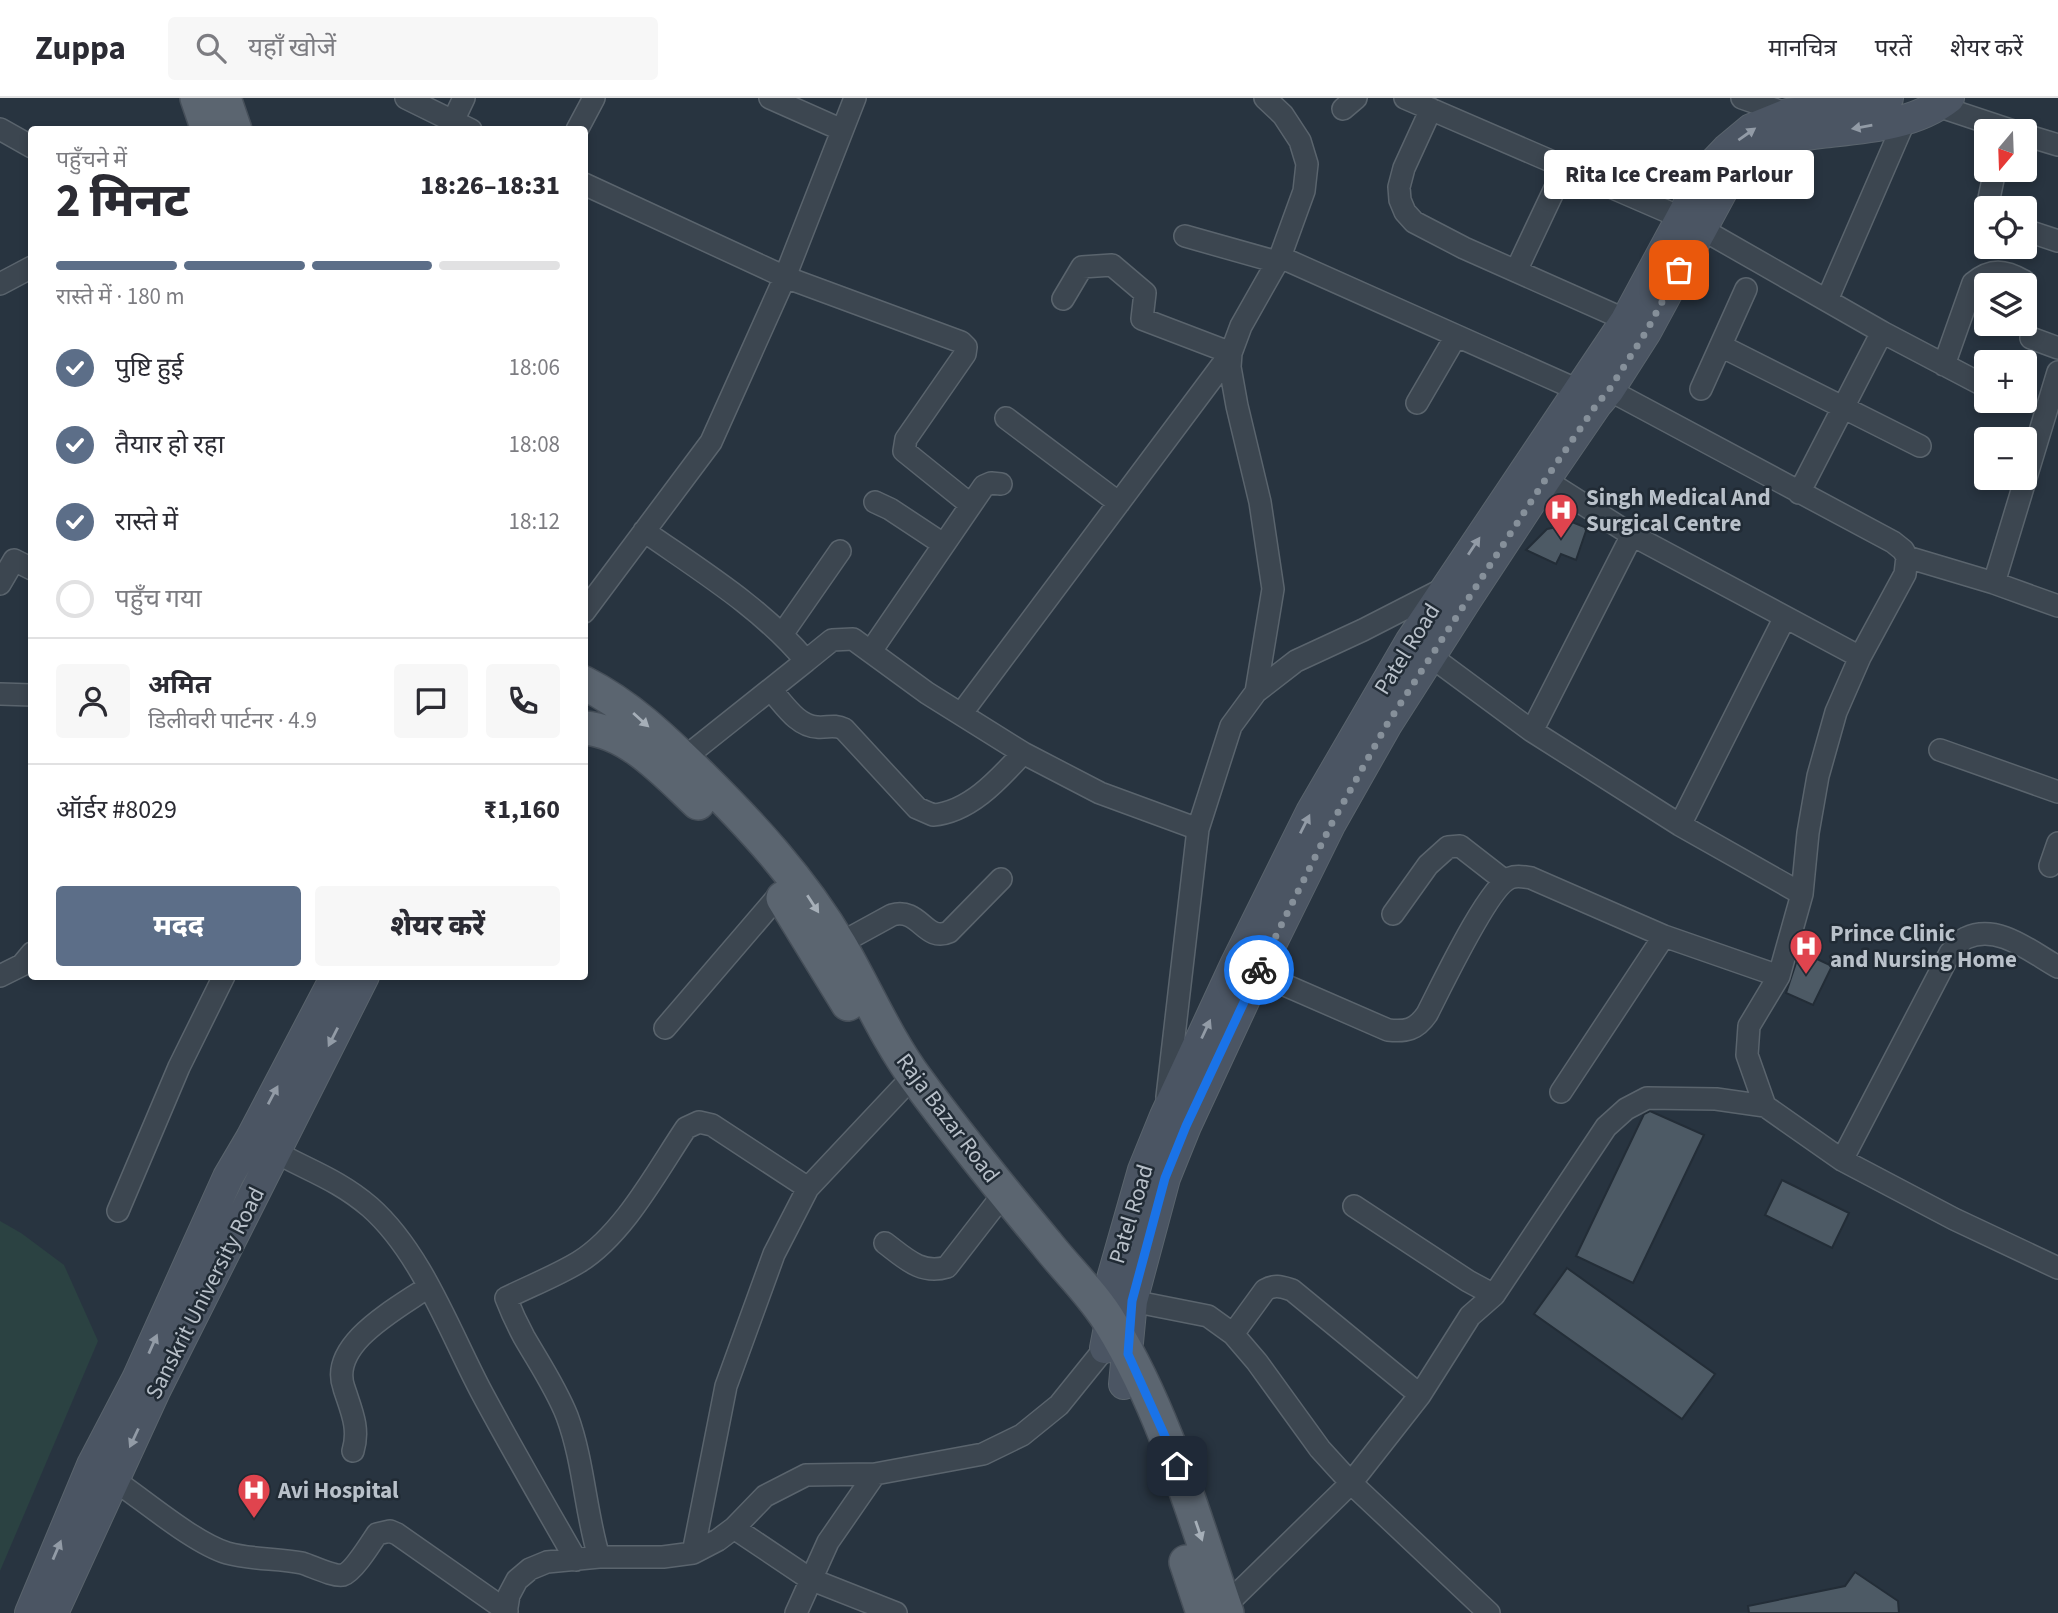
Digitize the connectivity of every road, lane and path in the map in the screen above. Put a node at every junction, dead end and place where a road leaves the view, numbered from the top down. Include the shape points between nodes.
1 (197, 98) edge
2 (224, 98) edge
3 (407, 98) edge
4 (464, 98) edge
5 (594, 98) edge
6 (770, 98) edge
7 (855, 98) edge
8 (1265, 98) edge
9 (1405, 98) edge
10 (1742, 98) edge
11 (1943, 102) edge
12 (1431, 109) junction
13 (1897, 109) edge
14 (1788, 114) junction
15 (1982, 119) edge
16 (462, 125) edge
17 (207, 126) edge
18 (234, 126) edge
19 (579, 126) edge
20 (0, 129) edge
21 (842, 130) junction
22 (2037, 139) edge
23 (28, 144) edge
24 (2058, 145) edge
25 (1565, 167) junction
26 (588, 186) edge
27 (1690, 222) junction
28 (2037, 234) edge
29 (1185, 236) dead end
30 (2058, 241) edge
31 (1278, 260) junction
32 (28, 269) edge
33 (1516, 271) junction
34 (1988, 273) edge
35 (2010, 273) edge
36 (785, 277) junction
37 (1974, 282) edge
38 (0, 284) edge
39 (1746, 289) dead end
40 (1063, 299) dead end
41 (1827, 300) junction
42 (1626, 320) junction
43 (1882, 332) junction
44 (1456, 336) junction
45 (2031, 338) dead end
46 (1721, 345) junction
47 (2058, 348) edge
48 (1231, 353) junction
49 (1944, 365) junction
50 (2058, 372) edge
51 (1974, 380) edge
52 (1591, 386) junction
53 (1701, 388) dead end
54 (1418, 403) dead end
55 (1842, 407) junction
56 (1006, 418) dead end
57 (1920, 446) dead end
58 (1545, 480) junction
59 (1001, 484) dead end
60 (1799, 493) junction
61 (875, 502) dead end
62 (1119, 503) junction
63 (971, 505) junction
64 (644, 531) junction
65 (1632, 535) junction
66 (943, 544) junction
67 (840, 551) dead end
68 (1907, 557) junction
69 (28, 567) edge
70 (1994, 583) junction
71 (0, 584) edge
72 (1447, 586) junction
73 (2058, 606) edge
74 (588, 607) edge
75 (1785, 617) junction
76 (783, 634) junction
77 (1421, 649) junction
78 (871, 651) junction
79 (1860, 657) junction
80 (806, 661) junction
81 (588, 685) edge
82 (771, 690) junction
83 (1256, 692) junction
84 (0, 694) edge
85 (28, 695) edge
86 (961, 714) junction
87 (588, 728) edge
88 (1532, 731) junction
89 (1940, 750) dead end
90 (1023, 753) junction
91 (683, 759) junction
92 (2058, 792) edge
93 (1680, 825) junction
94 (1198, 829) junction
95 (2058, 843) edge
96 (2050, 866) dead end
97 (1001, 879) dead end
98 (1505, 881) junction
99 (780, 894) junction
100 (1802, 894) junction
101 (1393, 914) dead end
102 (1664, 936) junction
103 (839, 944) junction
104 (28, 958) edge
105 (2058, 967) edge
106 (1257, 973) junction
107 (0, 976) edge
108 (1779, 976) junction
109 (222, 980) edge
110 (334, 980) edge
111 (362, 980) edge
112 (665, 1028) dead end
113 (902, 1088) junction
114 (1561, 1092) dead end
115 (1765, 1106) junction
116 (1165, 1116) junction
117 (263, 1145) junction
118 (1842, 1160) junction
119 (807, 1188) junction
120 (995, 1205) junction
121 (1354, 1206) dead end
122 (118, 1211) dead end
123 (885, 1243) dead end
124 (2058, 1268) edge
125 (428, 1287) junction
126 (1494, 1294) junction
127 (1118, 1333) junction
128 (1233, 1334) junction
129 (1420, 1395) junction
130 (353, 1451) dead end
131 (875, 1474) junction
132 (114, 1480) junction
133 (1351, 1483) junction
134 (734, 1528) junction
135 (693, 1553) junction
136 (600, 1557) junction
137 (576, 1560) junction
138 (810, 1580) junction
139 (1218, 1611) edge
140 (507, 1612) edge
141 (30, 1613) edge
142 (53, 1613) edge
143 (796, 1613) edge
144 (895, 1613) edge
145 (1489, 1613) edge

1 - 17 main road
2 - 18 main road
3 - 16 street
4 - 16 street
5 - 19 street
6 - 21 street
7 - 21 street
8 - 31 street via 1289,123 1307,164 1304,191
9 - 12 street
10 - 14 street
11 - 13 street, Patel Road
11 - 15 street
12 - 25 street
12 - 33 street via 1399,187 1405,212 1414,222
13 - 14 street, Patel Road via 1836,108
13 -> 27 street, Patel Road via 1794,136 1763,149
13 - 41 street
27 -> 14 street, Patel Road via 1707,170 1751,129
20 - 23 street
21 - 36 street
22 - 24 street
25 - 27 street
25 - 33 street
26 - 36 street
27 - 41 street
27 - 42 street, Patel Road
27 - 52 street, Patel Road via 1646,332
28 - 30 street
29 - 31 street
31 - 44 street
31 - 48 street
32 - 38 street
33 - 42 street
34 - 35 street
36 - 63 street via 966,347 906,439 904,452
36 - 64 street via 711,442
37 - 49 street
39 - 46 street
40 - 48 street via 1082,267 1112,265 1145,293 1142,319
41 - 43 street
42 - 52 street, Patel Road
43 - 49 street
43 - 55 street
44 - 52 street
44 - 54 street
45 - 47 street
46 - 53 street
46 - 55 street
48 - 62 street
48 - 83 street via 1273,589
49 - 51 street
50 - 70 street
52 - 58 street, Patel Road via 1597,404
52 - 60 street
72 -> 52 street, Patel Road
55 - 57 street
55 - 60 street
56 - 62 street
58 - 65 street
58 - 77 street, Patel Road
59 - 63 street via 984,486
60 - 68 street via 1893,542
61 - 66 street
62 - 86 street
63 - 66 street
64 - 74 street
64 - 76 street
65 - 75 street
65 - 88 street
66 - 78 street
67 - 76 street
68 - 70 street
68 - 79 street via 1905,574
69 - 71 street via 14,560
70 - 73 street
72 - 77 street, Patel Road
72 - 83 street via 1296,661
75 - 79 street
75 - 93 street
76 - 80 street
77 - 88 street
77 - 106 street, Patel Road via 1386,726
116 -> 77 street, Patel Road via 1311,812
78 - 80 street via 853,639 832,640
78 - 86 street
79 - 100 street via 1836,712 1818,776
80 - 82 street
81 -> 91 main road, Raja Bazar Road via 635,713
82 - 90 street via 802,723 844,729 916,808 933,816 978,795
82 - 91 street
83 - 94 street via 1231,726
84 - 85 street
86 - 90 street
87 - 99 main road, Raja Bazar Road via 621,738 640,752 731,834
88 - 93 street
89 - 92 street
90 - 94 street via 1100,793
91 -> 103 main road, Raja Bazar Road via 730,804 801,885
93 - 100 street
94 - 116 street
95 - 96 street
97 - 103 street via 942,935 901,912
98 - 101 street via 1460,846 1448,847 1428,865
98 - 102 street via 1531,878
98 - 106 street via 1472,928 1427,1014 1419,1025 1404,1032 1388,1030
99 - 112 street
99 - 113 main road, Raja Bazar Road
100 - 108 street
102 - 108 street
102 - 114 street
103 - 127 main road, Raja Bazar Road via 916,1080
104 - 107 street
105 - 118 street via 2001,935 1964,939 1950,953
106 - 127 street, Patel Road via 1165,1178
108 - 115 street via 1749,1026 1747,1055
109 - 122 street via 179,1067
117 -> 110 street, Sanskrit University Road
111 -> 117 street, Sanskrit University Road
113 - 119 street
113 - 120 main road, Raja Bazar Road
115 - 118 street
115 - 126 street via 1716,1099 1647,1098 1626,1109 1606,1127
116 - 127 street, Patel Road via 1143,1170
117 - 125 street via 337,1182 372,1209 398,1237
117 -> 132 street, Sanskrit University Road via 253,1199
141 -> 117 street, Sanskrit University Road via 92,1465 137,1379 228,1177
118 - 124 street
119 - 135 street via 774,1254 726,1386
119 - 136 street via 712,1125 692,1124 598,1247 579,1262 506,1298 567,1417
120 - 123 street via 947,1266 937,1270 918,1267
120 - 127 main road, Raja Bazar Road via 1070,1294
121 - 126 street
125 - 130 street via 369,1329 344,1360 340,1376 357,1430
125 - 137 street
126 - 129 street via 1470,1317
127 - 128 street via 1209,1316
127 - 131 street via 1059,1405 1022,1435 983,1454
127 - 139 main road, Raja Bazar Road via 1143,1432
128 - 129 street via 1265,1290 1280,1286 1292,1290
128 - 133 street
129 - 133 street
131 - 134 street via 806,1475 765,1496
131 - 138 street via 828,1542
132 - 140 street via 214,1548 307,1564 337,1575 349,1571 377,1534 390,1531
132 - 142 street, Sanskrit University Road
133 - 139 street
133 - 145 street
134 - 135 street
134 - 138 street
135 - 136 street
136 - 137 street
137 - 140 street via 547,1562 530,1569 517,1580
138 - 143 street
138 - 144 street

